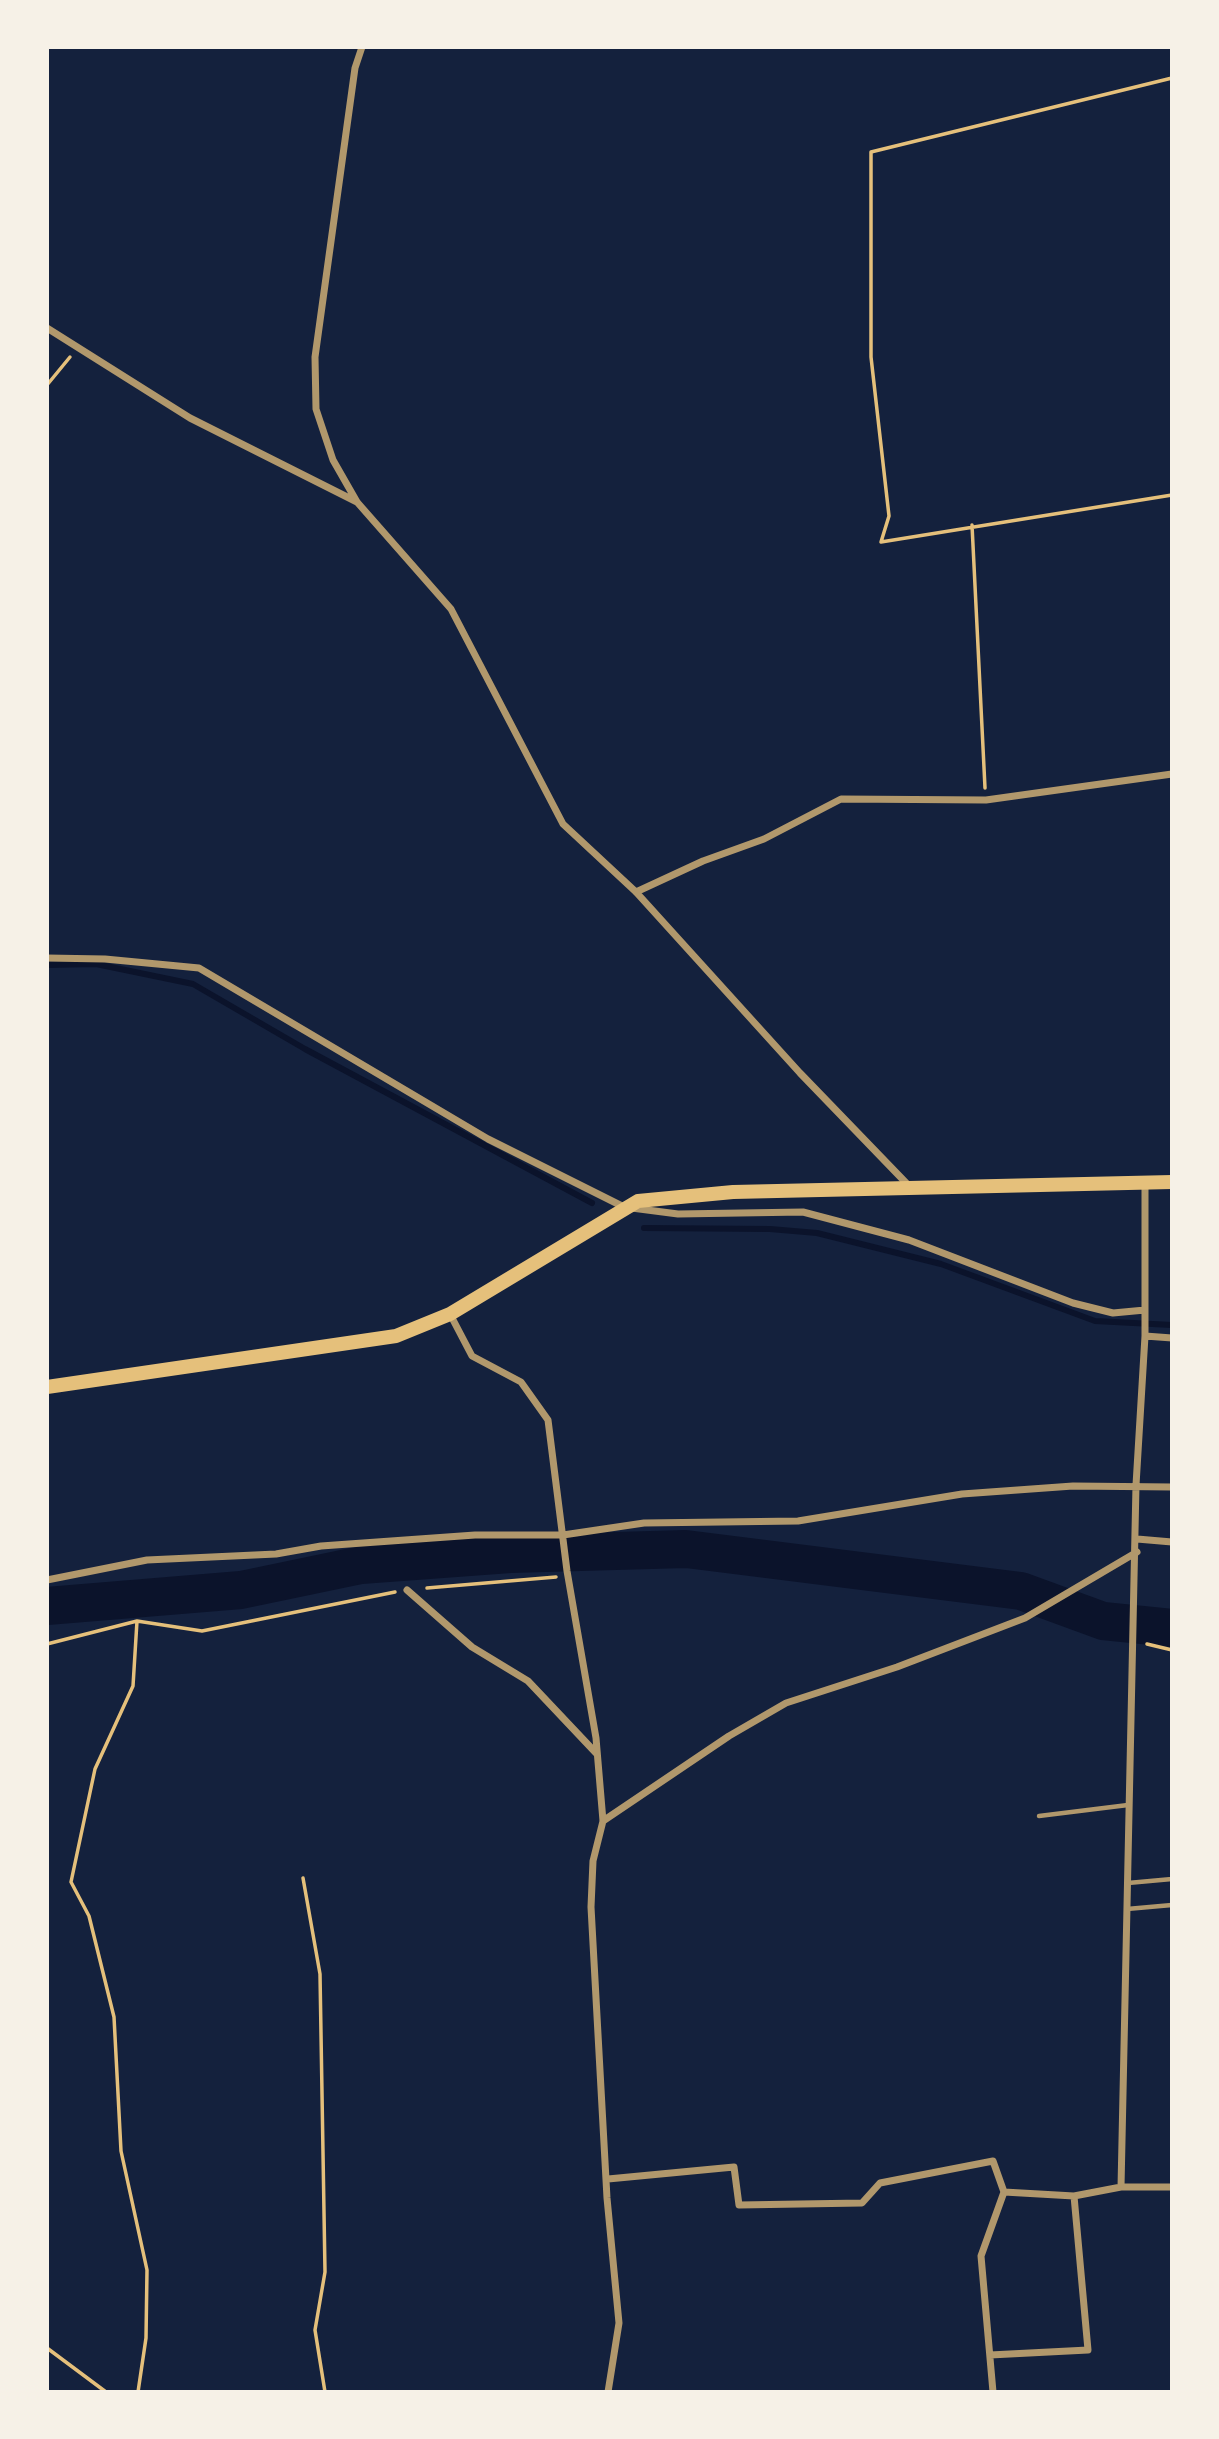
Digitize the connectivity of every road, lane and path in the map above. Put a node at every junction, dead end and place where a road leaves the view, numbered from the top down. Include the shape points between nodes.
1 (362, 47) edge
2 (1172, 78) edge
3 (47, 328) edge
4 (76, 348) junction
5 (47, 386) edge
6 (1172, 495) edge
7 (357, 502) junction
8 (972, 524) junction
9 (1172, 774) edge
10 (986, 800) junction
11 (636, 892) junction
12 (47, 958) edge
13 (1172, 1182) edge
14 (1145, 1184) junction
15 (912, 1188) junction
16 (624, 1207) junction
17 (1145, 1310) junction
18 (450, 1314) junction
19 (1145, 1336) junction
20 (1172, 1338) edge
21 (47, 1387) edge
22 (1136, 1485) junction
23 (1172, 1487) edge
24 (563, 1535) junction
25 (1137, 1539) junction
26 (1172, 1542) edge
27 (1137, 1552) junction
28 (568, 1574) junction
29 (47, 1580) edge
30 (407, 1590) junction
31 (136, 1621) junction
32 (1134, 1641) junction
33 (47, 1644) edge
34 (1172, 1650) edge
35 (597, 1754) junction
36 (1130, 1805) junction
37 (1039, 1816) dead end
38 (603, 1821) junction
39 (303, 1878) dead end
40 (1172, 1879) edge
41 (1128, 1883) junction
42 (1172, 1905) edge
43 (1127, 1909) junction
44 (608, 2179) junction
45 (1121, 2187) junction
46 (1172, 2187) edge
47 (1004, 2192) junction
48 (1074, 2196) junction
49 (47, 2348) edge
50 (990, 2355) junction
51 (106, 2392) edge
52 (138, 2392) edge
53 (325, 2392) edge
54 (608, 2392) edge
55 (993, 2392) edge

1 - 7 street via 355,68 315,357 316,409 333,460
2 - 8 path via 871,152 871,357 889,516 881,541
3 - 4 street
4 - 5 path
4 - 7 street via 190,418
6 - 8 path
7 - 11 street via 452,609 563,824
8 - 10 path
9 - 10 street
10 - 11 street via 841,799 764,839
11 - 15 street
12 - 16 street via 200,968 488,1139
13 - 14 main road
14 - 15 main road
14 - 17 street
15 - 16 main road via 733,1192 638,1201
16 - 17 street via 678,1214 803,1212 909,1240 1073,1303 1113,1313
16 - 18 main road
17 - 19 street
18 - 21 main road via 396,1336
18 - 24 street via 472,1356 521,1382 548,1420
19 - 20 street
19 - 22 street
22 - 23 street
22 - 24 street via 962,1494 798,1521 644,1523
22 - 25 street
24 - 28 street
24 - 29 street via 475,1535 321,1546 276,1554 147,1560
25 - 26 street
25 - 27 street
27 - 32 street
27 - 38 street via 1025,1618 786,1703
28 - 30 path
28 - 35 street
30 - 31 path via 202,1631
30 - 35 street via 472,1647 528,1681
31 - 33 path
31 - 52 path via 133,1686 95,1769 71,1882 89,1916 114,2017 121,2151 147,2270 146,2338
32 - 34 path
32 - 36 street
35 - 38 street
36 - 37 lane
36 - 41 street
38 - 44 street via 593,1861 591,1907
39 - 53 path via 320,1974 325,2272 315,2330
40 - 41 lane
41 - 43 street
42 - 43 lane
43 - 45 street
44 - 47 street via 734,2167 739,2205 862,2203 880,2183 993,2161
44 - 54 street via 619,2323
45 - 46 street
45 - 48 street
47 - 48 street
47 - 50 street via 981,2256
48 - 50 street via 1088,2350
49 - 51 path
50 - 55 street

